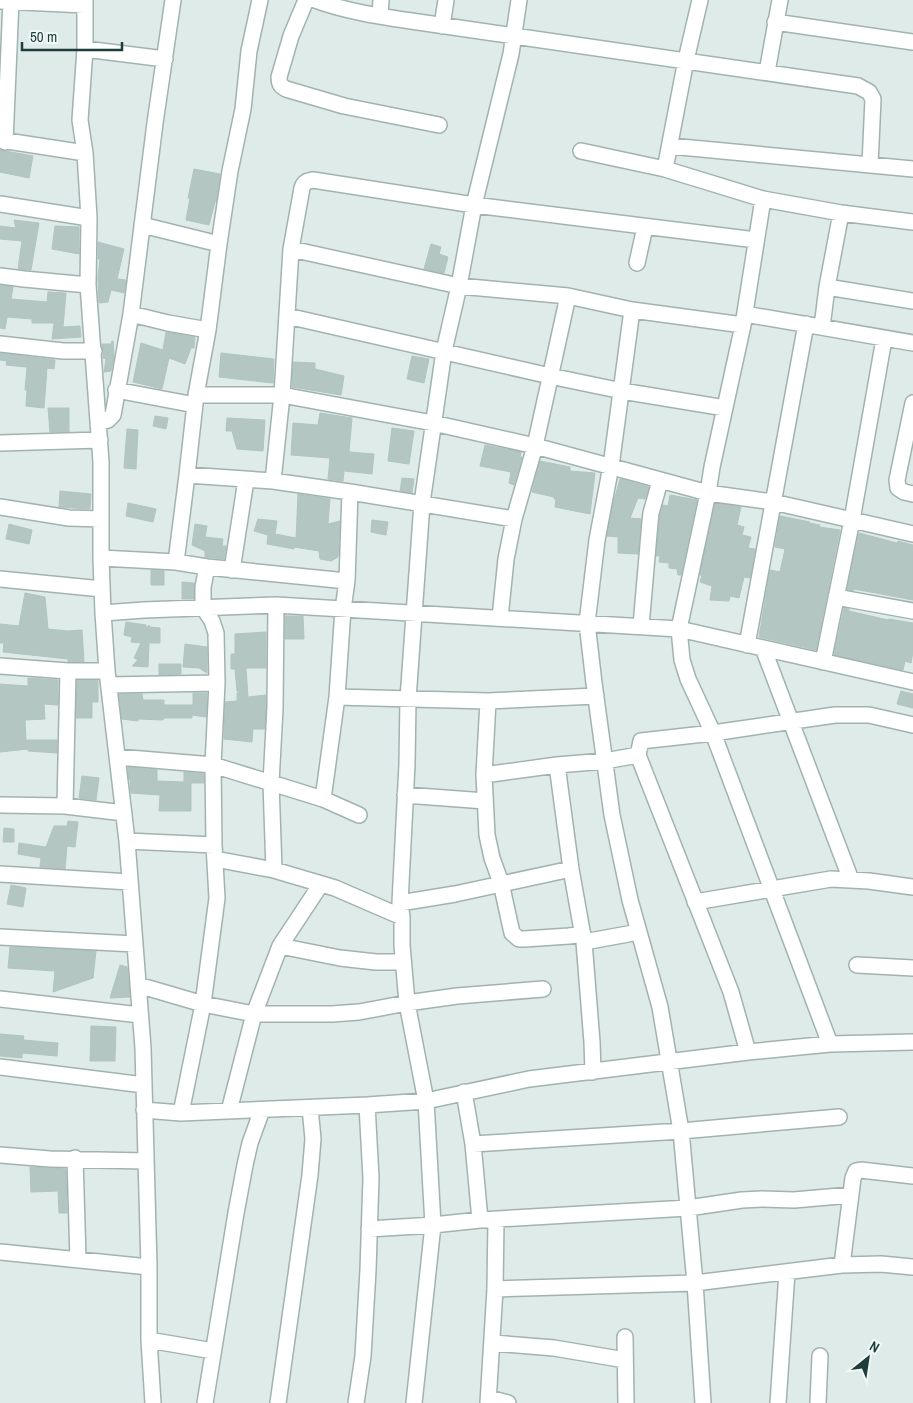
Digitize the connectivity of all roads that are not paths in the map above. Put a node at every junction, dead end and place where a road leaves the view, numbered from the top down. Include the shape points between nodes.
1 (173, 0) edge
2 (260, 0) edge
3 (306, 0) edge
4 (315, 0) edge
5 (381, 0) edge
6 (446, 0) edge
7 (519, 0) edge
8 (700, 0) edge
9 (780, 0) edge
10 (8, 1) edge
11 (85, 3) edge
12 (380, 16) junction
13 (775, 22) junction
14 (442, 26) junction
15 (514, 36) junction
16 (913, 42) edge
17 (85, 49) junction
18 (164, 59) junction
19 (686, 60) junction
20 (767, 72) junction
21 (439, 125) dead end
22 (2, 141) edge
23 (670, 146) junction
24 (582, 152) dead end
25 (85, 153) junction
26 (870, 165) junction
27 (665, 169) junction
28 (913, 169) edge
29 (763, 199) junction
30 (0, 204) edge
31 (474, 205) junction
32 (841, 213) junction
33 (89, 218) junction
34 (913, 222) edge
35 (142, 225) junction
36 (645, 227) junction
37 (756, 240) junction
38 (219, 244) junction
39 (291, 249) junction
40 (637, 263) dead end
41 (0, 276) edge
42 (88, 285) junction
43 (459, 286) junction
44 (827, 287) junction
45 (568, 296) junction
46 (913, 301) edge
47 (632, 310) junction
48 (131, 314) junction
49 (287, 316) junction
50 (744, 319) junction
51 (806, 324) junction
52 (822, 327) junction
53 (208, 330) junction
54 (884, 339) junction
55 (913, 343) edge
56 (0, 344) edge
57 (94, 351) junction
58 (444, 351) junction
59 (550, 376) junction
60 (116, 390) junction
61 (622, 391) junction
62 (282, 395) junction
63 (196, 400) junction
64 (913, 404) edge
65 (725, 408) junction
66 (99, 423) junction
67 (433, 423) junction
68 (100, 440) junction
69 (0, 443) edge
70 (536, 446) junction
71 (610, 466) junction
72 (188, 475) junction
73 (246, 480) junction
74 (273, 481) junction
75 (660, 481) junction
76 (350, 492) junction
77 (708, 493) junction
78 (913, 494) edge
79 (773, 502) junction
80 (422, 503) junction
81 (0, 507) edge
82 (101, 519) junction
83 (514, 519) junction
84 (852, 520) junction
85 (913, 534) edge
86 (101, 558) junction
87 (176, 562) junction
88 (207, 567) junction
89 (232, 570) junction
90 (0, 579) edge
91 (347, 581) junction
92 (102, 589) junction
93 (836, 597) junction
94 (276, 605) junction
95 (203, 607) junction
96 (343, 609) junction
97 (913, 611) edge
98 (103, 613) junction
99 (415, 613) junction
100 (500, 618) junction
101 (587, 623) junction
102 (641, 626) junction
103 (679, 629) junction
104 (747, 645) junction
105 (763, 648) junction
106 (823, 662) junction
107 (0, 666) edge
108 (68, 671) junction
109 (108, 678) junction
110 (913, 682) edge
111 (216, 683) junction
112 (596, 696) junction
113 (337, 697) junction
114 (408, 698) junction
115 (488, 701) junction
116 (790, 722) junction
117 (913, 725) edge
118 (713, 733) junction
119 (638, 755) junction
120 (117, 757) junction
121 (605, 761) junction
122 (213, 765) junction
123 (557, 765) junction
124 (484, 775) junction
125 (271, 782) junction
126 (405, 795) junction
127 (323, 800) junction
128 (485, 801) junction
129 (0, 805) edge
130 (66, 806) junction
131 (124, 813) junction
132 (359, 815) dead end
133 (127, 841) junction
134 (215, 852) junction
135 (571, 869) junction
136 (274, 870) junction
137 (0, 874) edge
138 (851, 880) junction
139 (130, 882) junction
140 (501, 883) junction
141 (320, 884) junction
142 (913, 887) edge
143 (772, 888) junction
144 (695, 902) junction
145 (401, 910) junction
146 (639, 932) junction
147 (0, 937) edge
148 (584, 938) junction
149 (135, 944) junction
150 (280, 946) junction
151 (403, 962) junction
152 (857, 965) dead end
153 (913, 968) edge
154 (138, 986) junction
155 (543, 989) dead end
156 (0, 999) edge
157 (407, 1003) junction
158 (203, 1004) junction
159 (254, 1014) junction
160 (140, 1015) junction
161 (913, 1042) edge
162 (830, 1044) junction
163 (748, 1052) junction
164 (669, 1062) junction
165 (0, 1067) edge
166 (593, 1072) junction
167 (144, 1085) junction
168 (464, 1092) junction
169 (426, 1101) junction
170 (367, 1105) junction
171 (310, 1108) junction
172 (144, 1110) junction
173 (262, 1110) junction
174 (229, 1111) junction
175 (181, 1113) junction
176 (839, 1117) dead end
177 (681, 1131) junction
178 (473, 1144) junction
179 (0, 1155) edge
180 (74, 1158) junction
181 (146, 1161) junction
182 (913, 1176) edge
183 (851, 1195) junction
184 (688, 1208) junction
185 (480, 1220) junction
186 (496, 1220) junction
187 (433, 1225) junction
188 (369, 1229) junction
189 (0, 1252) edge
190 (78, 1260) junction
191 (842, 1265) junction
192 (149, 1267) junction
193 (913, 1267) edge
194 (787, 1272) junction
195 (695, 1283) junction
196 (496, 1289) junction
197 (625, 1337) dead end
198 (149, 1340) junction
199 (493, 1344) junction
200 (213, 1351) junction
201 (820, 1356) dead end
202 (625, 1360) junction
203 (488, 1401) edge
204 (153, 1403) edge
205 (205, 1403) edge
206 (278, 1403) edge
207 (356, 1403) edge
208 (414, 1403) edge
209 (508, 1403) edge
210 (626, 1403) edge
211 (703, 1403) edge
212 (778, 1403) edge
213 (818, 1403) edge

1 - 18 street
2 - 38 street
3 - 21 street via 279,77 282,87 344,106
4 - 12 street
5 - 12 street
6 - 14 street
7 - 15 street
8 - 19 street
9 - 13 street
10 - 11 street
10 - 22 street
11 - 17 street
12 - 14 street
13 - 16 street
13 - 20 street
14 - 15 street
15 - 19 street
15 - 31 street
17 - 18 street
17 - 25 street via 80,120
18 - 35 street
19 - 20 street
19 - 23 street
20 - 26 street via 845,83 869,92 873,99
22 - 25 street
23 - 26 street
23 - 27 street
24 - 27 street
25 - 33 street
26 - 28 street
27 - 29 street
29 - 32 street
29 - 37 street
30 - 33 street
31 - 36 street
31 - 39 street via 307,181 302,188
31 - 43 street
32 - 34 street
32 - 44 street
33 - 42 street
35 - 38 street
35 - 48 street
36 - 37 street
36 - 40 street
37 - 50 street
38 - 53 street
39 - 43 street
39 - 49 street
41 - 42 street
42 - 57 street
43 - 45 street
43 - 58 street
44 - 46 street
44 - 52 street
45 - 47 street
45 - 59 street
47 - 50 street
47 - 61 street
48 - 53 street
48 - 60 street
49 - 58 street
49 - 62 street
50 - 51 street
50 - 65 street
51 - 52 street
51 - 79 street
52 - 54 street
53 - 63 street
54 - 55 street
54 - 84 street
56 - 57 street
57 - 66 street
58 - 59 street
58 - 67 street
59 - 61 street
59 - 70 street
60 - 63 street
60 - 66 street via 113,415
61 - 65 street
61 - 71 street
62 - 63 street
62 - 67 street
62 - 74 street
63 - 72 street
64 - 78 street via 897,480 898,488
65 - 77 street
66 - 68 street
67 - 70 street
67 - 80 street
68 - 69 street
68 - 82 street
70 - 71 street
70 - 83 street
71 - 75 street
71 - 101 street
72 - 73 street
72 - 87 street
73 - 74 street
73 - 89 street
74 - 76 street
75 - 77 street
75 - 102 street via 651,513
76 - 80 street
76 - 91 street
77 - 79 street
77 - 103 street
79 - 84 street
79 - 104 street
80 - 83 street
80 - 99 street
81 - 82 street via 74,519
82 - 86 street
83 - 100 street
84 - 85 street
84 - 93 street
86 - 87 street
86 - 92 street
87 - 88 street
88 - 89 street
88 - 95 street
89 - 91 street
90 - 92 street
91 - 96 street
92 - 98 street
93 - 97 street
93 - 106 street
94 - 95 street
94 - 96 street
94 - 125 street
95 - 98 street
95 - 111 street via 216,633
96 - 99 street
96 - 113 street
98 - 109 street
99 - 100 street
99 - 114 street
100 - 101 street
101 - 102 street
101 - 112 street
102 - 103 street
103 - 104 street
103 - 118 street via 682,660 688,679
104 - 105 street
105 - 106 street
105 - 116 street
106 - 110 street
107 - 108 street
108 - 109 street
108 - 130 street
109 - 111 street
109 - 120 street
111 - 122 street
112 - 115 street
112 - 121 street
113 - 114 street
113 - 127 street
114 - 115 street
114 - 126 street
115 - 124 street
116 - 117 street via 835,715 869,715
116 - 118 street
116 - 138 street
118 - 119 street via 641,742
118 - 143 street
119 - 121 street
119 - 144 street
120 - 122 street
120 - 131 street
121 - 123 street
121 - 146 street via 612,815
122 - 125 street
122 - 134 street
123 - 124 street
123 - 135 street
124 - 128 street
125 - 127 street
125 - 136 street
126 - 128 street
126 - 145 street
127 - 132 street
128 - 140 street via 487,835
129 - 130 street
130 - 131 street
131 - 133 street
133 - 134 street
133 - 139 street
134 - 136 street
134 - 158 street via 218,898
135 - 140 street
135 - 148 street
136 - 141 street
137 - 139 street
138 - 142 street
138 - 143 street via 831,879
139 - 149 street
140 - 145 street
140 - 148 street via 511,930 518,939
141 - 145 street
141 - 150 street
143 - 144 street
143 - 162 street
144 - 163 street via 731,992
145 - 151 street
146 - 148 street
146 - 164 street via 660,1008
147 - 149 street
148 - 166 street
149 - 154 street
150 - 151 street via 340,958
150 - 159 street
151 - 157 street
152 - 153 street
154 - 158 street
154 - 160 street
155 - 157 street
156 - 160 street
157 - 159 street via 360,1012
157 - 169 street
158 - 159 street
158 - 175 street
159 - 174 street
160 - 167 street
161 - 162 street
162 - 163 street
163 - 164 street
164 - 166 street
164 - 177 street
165 - 167 street
166 - 168 street via 530,1079
167 - 172 street
168 - 169 street
168 - 178 street
169 - 170 street
169 - 187 street
170 - 171 street
170 - 188 street via 371,1178
171 - 173 street
171 - 206 street via 313,1139 310,1175
172 - 175 street
172 - 181 street
173 - 174 street
173 - 200 street via 245,1165
174 - 175 street
176 - 177 street
177 - 178 street
177 - 184 street
178 - 185 street
179 - 180 street
180 - 181 street
180 - 190 street
181 - 192 street
182 - 183 street via 856,1171
183 - 184 street via 742,1200
183 - 191 street
184 - 186 street
184 - 195 street
185 - 186 street
185 - 187 street
186 - 196 street
187 - 188 street
187 - 208 street
188 - 207 street via 363,1356
189 - 190 street
190 - 192 street
191 - 193 street
191 - 194 street
192 - 198 street
194 - 195 street
194 - 212 street
195 - 196 street
195 - 211 street
196 - 199 street
197 - 202 street
198 - 200 street
198 - 204 street
199 - 202 street via 554,1348
199 - 203 street
200 - 205 street
201 - 213 street
202 - 210 street
203 - 209 street

